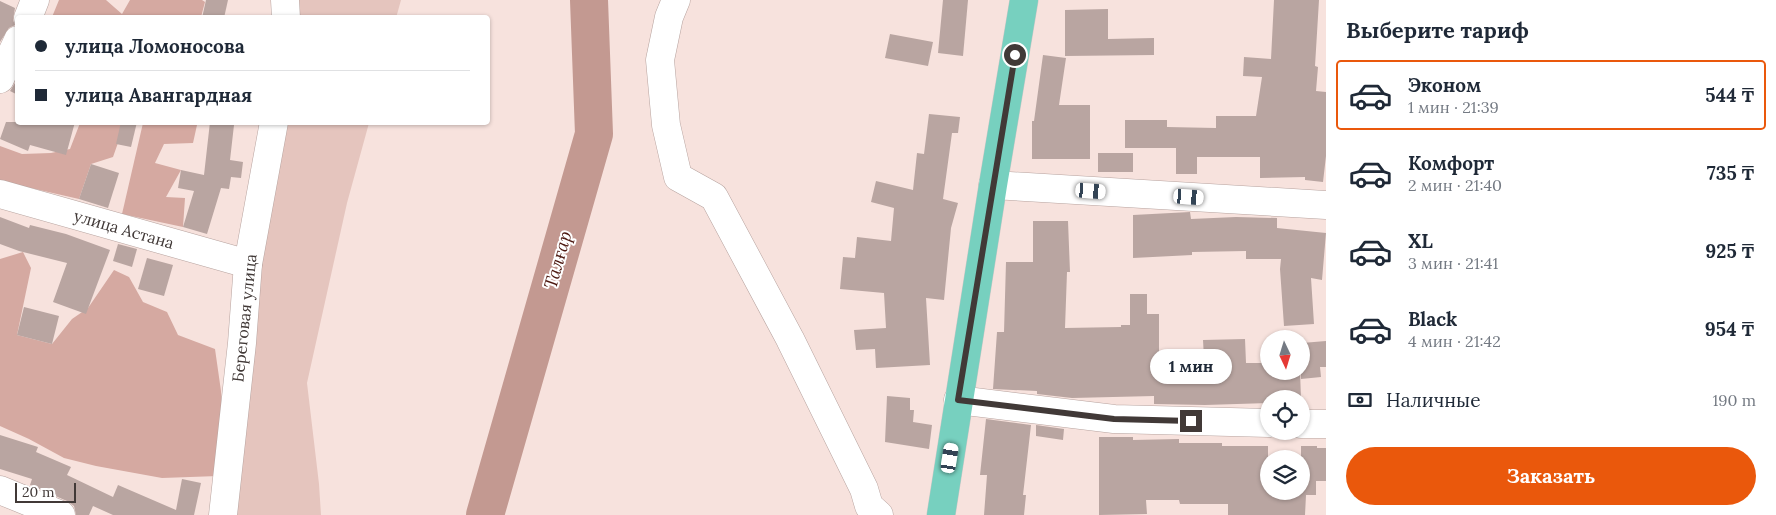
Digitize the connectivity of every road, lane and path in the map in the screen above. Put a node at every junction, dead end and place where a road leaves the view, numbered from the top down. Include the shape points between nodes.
1 (36, 0) edge
2 (285, 0) edge
3 (676, 0) edge
4 (1024, 0) edge
5 (29, 15) edge
6 (286, 15) edge
7 (15, 46) edge
8 (0, 79) edge
9 (273, 125) edge
10 (993, 185) junction
11 (0, 194) edge
12 (1326, 205) edge
13 (248, 264) junction
14 (958, 400) junction
15 (1260, 423) edge
16 (1310, 424) edge
17 (1326, 424) edge
18 (0, 490) edge
19 (61, 515) edge
20 (223, 515) edge
21 (879, 515) edge
22 (941, 515) edge

1 - 5 street
2 - 6 street
3 - 21 street via 660,60 666,125 678,178 714,197 790,338 864,489 869,506
4 - 10 main road
7 - 8 street
9 - 13 street, Береговая улица
10 - 12 street
10 - 14 main road
11 - 13 street, улица Астана
13 - 20 street, Береговая улица
14 - 15 street via 1114,419
14 - 22 main road
16 - 17 street
18 - 19 street

